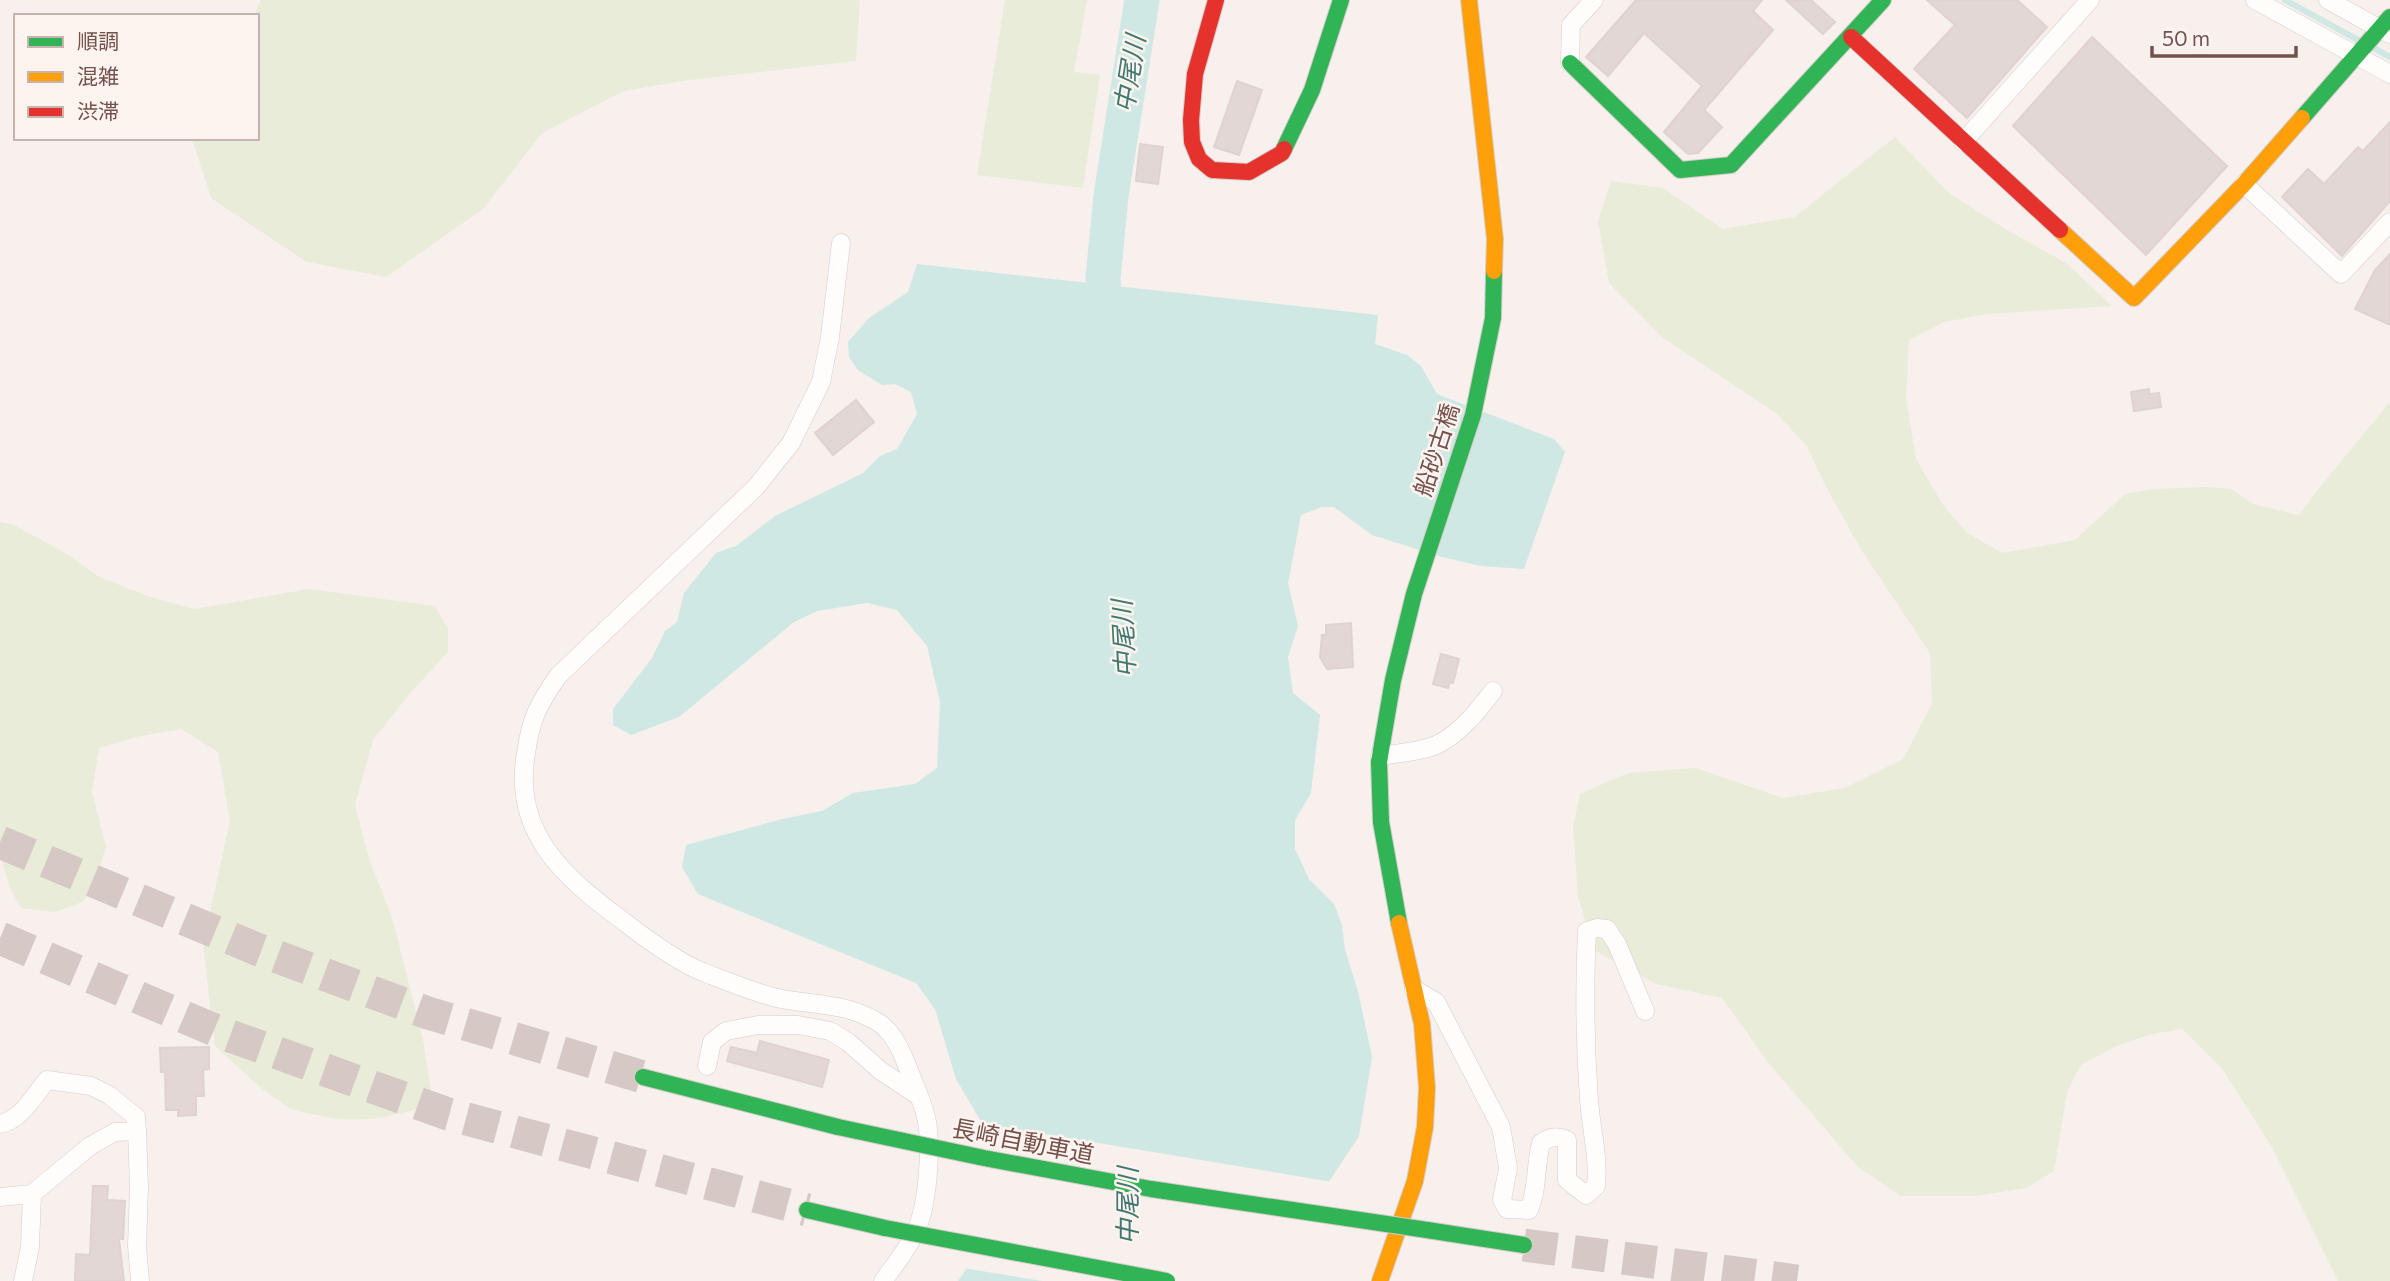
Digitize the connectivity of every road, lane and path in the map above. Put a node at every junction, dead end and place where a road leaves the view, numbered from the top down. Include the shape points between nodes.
1 (1216, 0) edge
2 (1341, 0) edge
3 (1469, 0) edge
4 (1594, 0) edge
5 (1884, 0) edge
6 (2090, 0) edge
7 (2255, 0) edge
8 (2328, 0) edge
9 (2386, 26) edge
10 (1851, 37) junction
11 (2357, 55) junction
12 (1570, 63) joint
13 (2390, 74) edge
14 (1963, 142) junction
15 (2244, 184) junction
16 (2390, 222) edge
17 (841, 243) dead end
18 (1493, 691) dead end
19 (1380, 756) junction
20 (1414, 989) junction
21 (1644, 1011) dead end
22 (707, 1066) dead end
23 (643, 1077) tunnel mouth
24 (919, 1096) junction
25 (0, 1124) edge
26 (137, 1131) junction
27 (32, 1194) junction
28 (0, 1197) edge
29 (807, 1210) tunnel mouth
30 (1524, 1245) tunnel mouth
31 (23, 1281) edge
32 (140, 1281) edge
33 (883, 1281) edge
34 (1167, 1281) edge
35 (1380, 1281) edge

1 - 2 main road via 1195,74 1192,142 1199,159 1212,170 1249,172 1282,153 1312,90
3 - 19 main road, 船砂古橋 via 1494,239 1493,318 1473,415 1413,594
4 - 12 street via 1571,25
5 - 10 main road
6 - 14 street
7 - 11 street
8 - 9 street
9 - 11 main road
10 - 12 main road via 1731,165 1680,170
10 - 14 main road
11 - 13 street
11 - 15 main road
14 - 15 main road via 2134,298
15 - 16 street via 2340,274
17 - 24 street via 821,382 791,443 756,487 558,676 538,705 530,729 523,792 542,843 588,895 699,971 774,997 835,1004 878,1022 900,1048
18 - 19 street via 1476,713 1432,747
19 - 20 main road, 船砂古橋 via 1381,822
20 - 21 street via 1436,1002 1501,1127 1508,1168 1502,1200 1507,1209 1518,1211 1529,1210 1535,1196 1536,1164 1541,1143 1548,1138 1567,1140 1567,1180 1574,1188 1586,1195 1596,1186 1584,1017 1587,931 1607,929
20 - 35 main road, 船砂古橋 via 1422,1024 1425,1127 1415,1181
22 - 24 street via 712,1042 726,1031 798,1025 830,1031
23 - 30 main road, 長崎自動車道, bridge via 838,1127 984,1158 1151,1189
24 - 33 street via 930,1153 923,1200 916,1231
25 - 26 street via 25,1108 47,1080 91,1086 109,1095 136,1117
26 - 27 street via 115,1132 90,1146
26 - 32 street
27 - 28 street
27 - 31 street
29 - 34 main road, bridge

